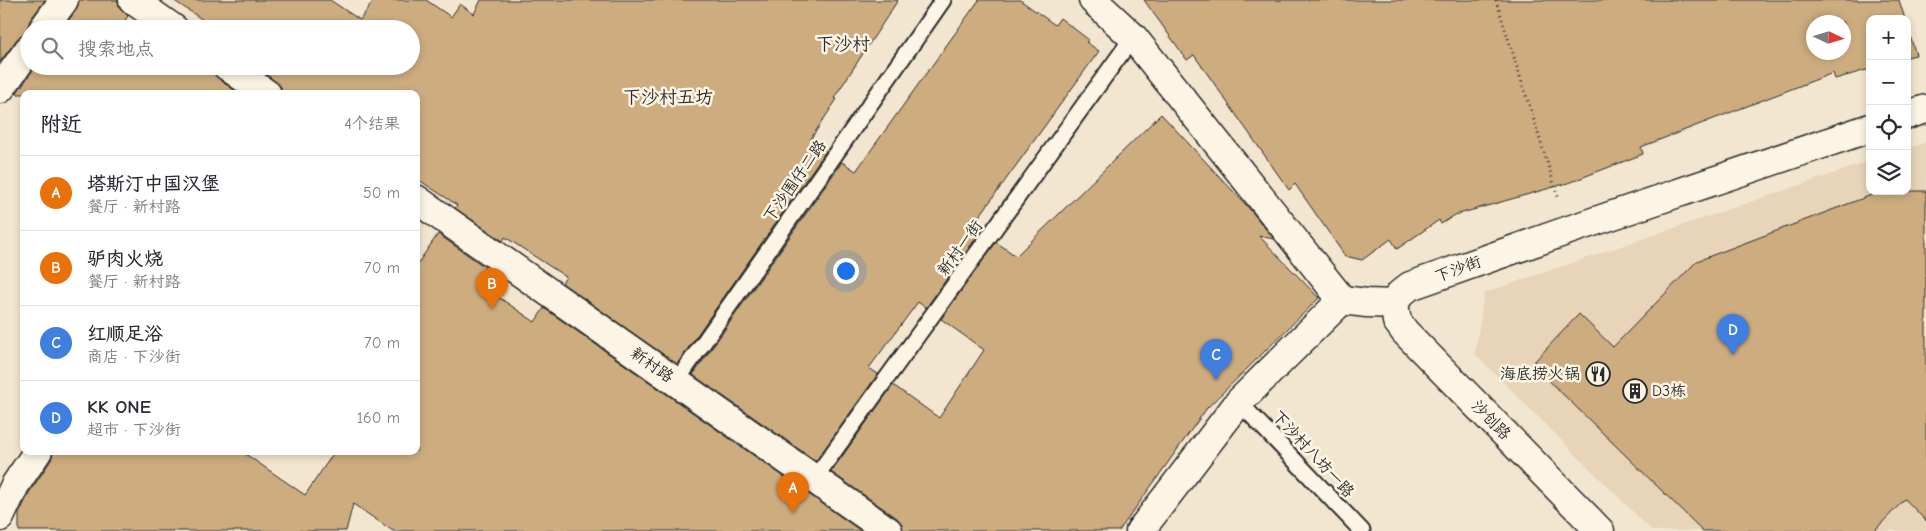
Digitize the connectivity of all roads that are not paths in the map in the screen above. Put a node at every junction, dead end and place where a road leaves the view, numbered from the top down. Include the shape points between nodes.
1 (64, 0) edge
2 (133, 0) edge
3 (943, 0) edge
4 (1093, 0) edge
5 (50, 20) edge
6 (161, 20) edge
7 (1133, 37) junction
8 (20, 62) edge
9 (240, 75) edge
10 (0, 90) edge
11 (261, 90) edge
12 (1926, 109) edge
13 (1911, 114) edge
14 (1866, 129) edge
15 (420, 202) edge
16 (1342, 300) junction
17 (1394, 304) junction
18 (676, 382) junction
19 (1239, 402) junction
20 (35, 455) edge
21 (814, 479) junction
22 (0, 517) edge
23 (888, 531) edge
24 (1140, 531) edge
25 (1362, 531) edge
26 (1600, 531) edge

1 - 5 street
2 - 6 street
3 - 18 lane, 下沙围仔二路
4 - 7 street
7 - 16 street
7 - 21 lane, 新村一街
8 - 10 street
9 - 11 street
12 - 13 street
14 - 17 street, 下沙街 via 1410,286
15 - 18 street, 新村路
16 - 17 street
16 - 19 street
17 - 26 street, 沙创路 via 1397,321 1405,332
18 - 21 street, 新村路
19 - 24 street
19 - 25 lane, 下沙村八坊一路
20 - 22 street via 15,485
21 - 23 street, 新村路

